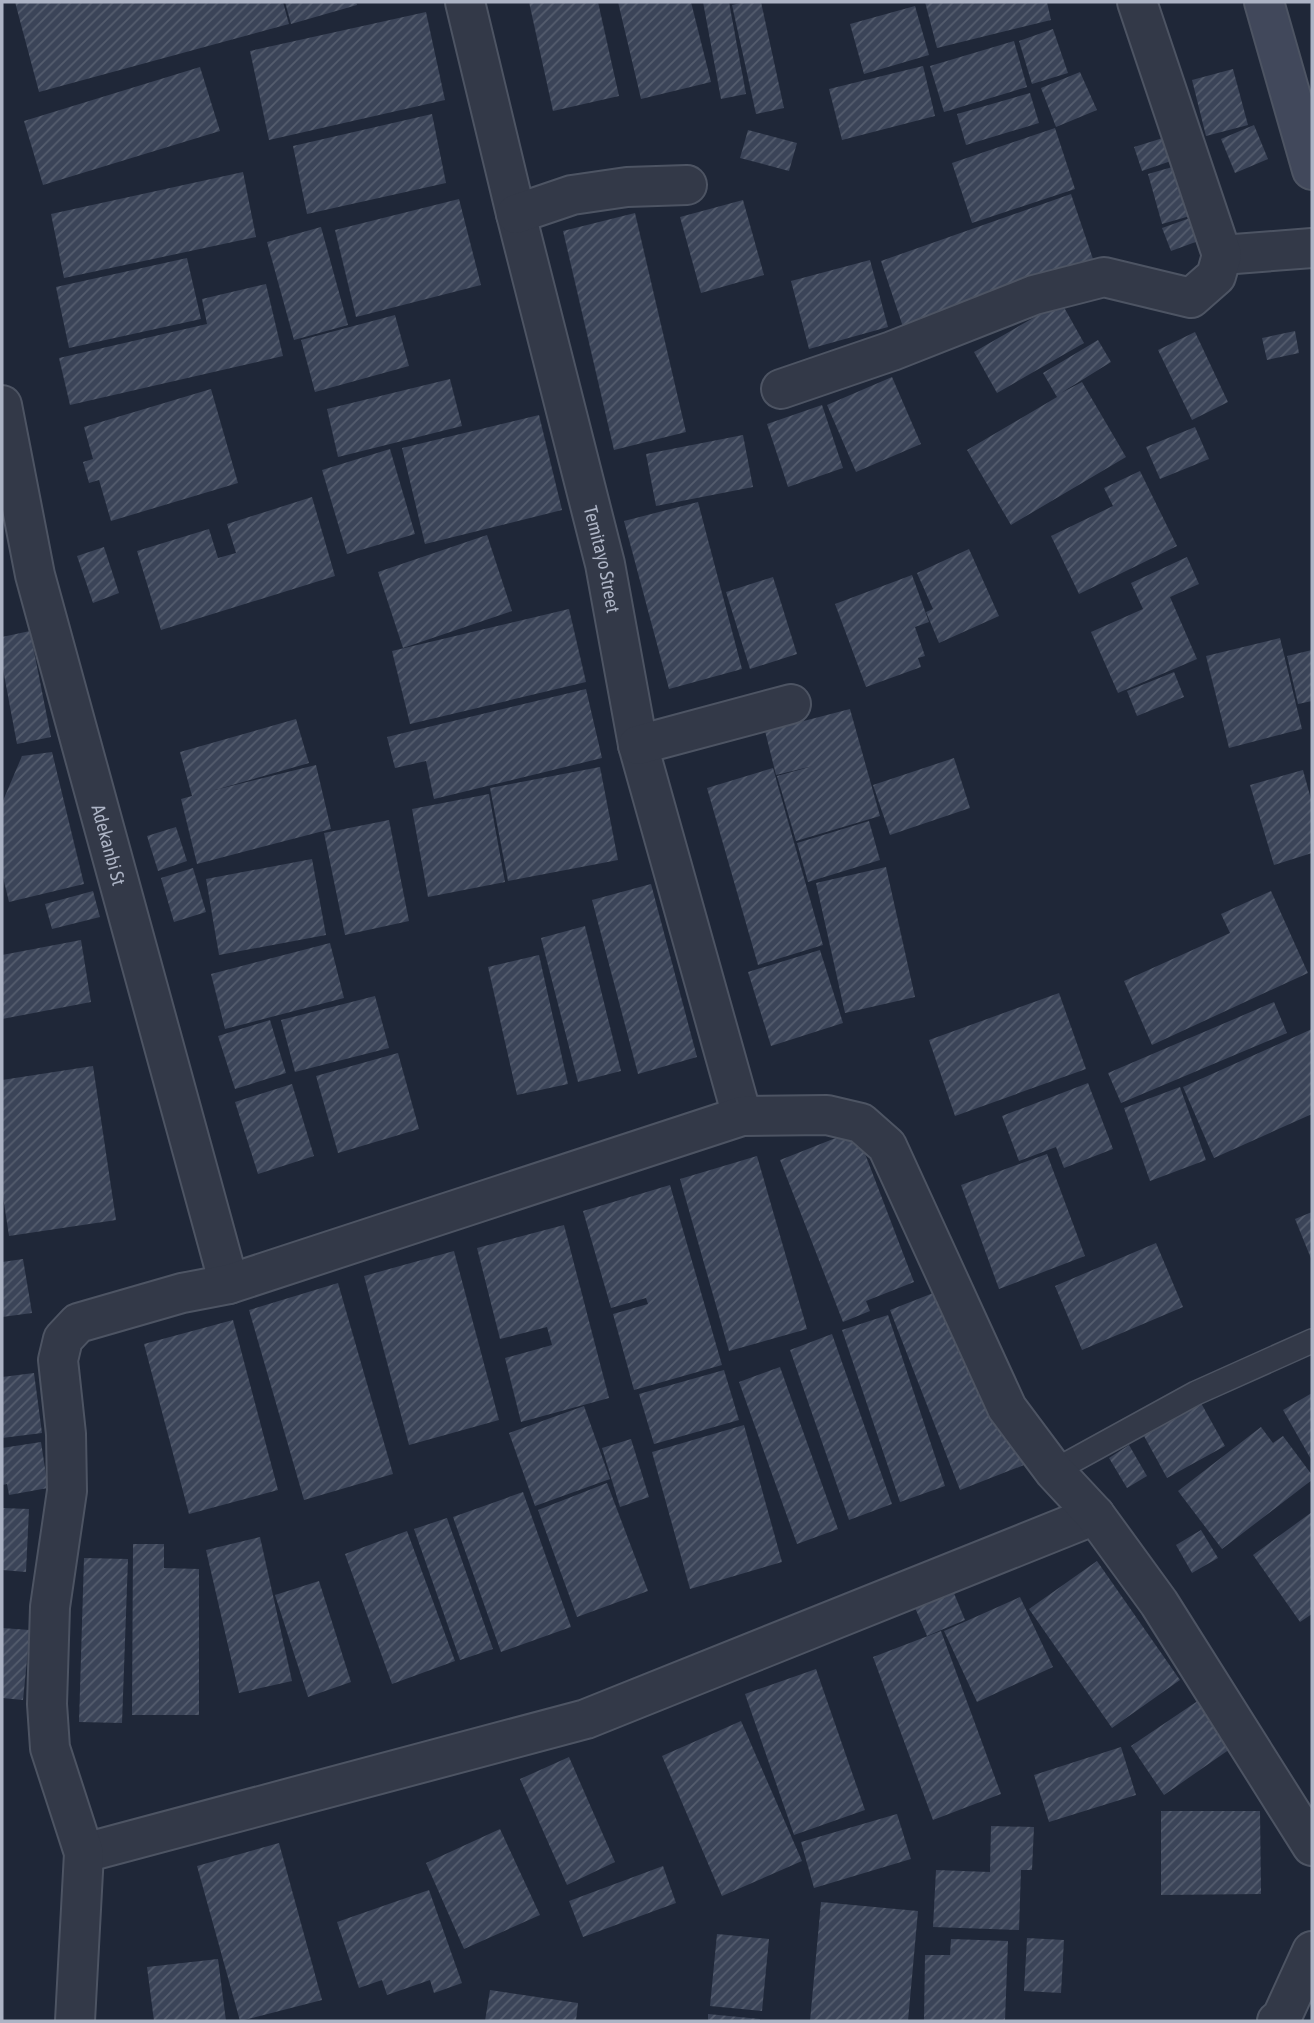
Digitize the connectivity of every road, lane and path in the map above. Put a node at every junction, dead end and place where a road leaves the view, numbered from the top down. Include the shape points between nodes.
1 (466, 2) edge
2 (1137, 2) edge
3 (1264, 2) edge
4 (1312, 170) edge
5 (687, 185) dead end
6 (516, 214) junction
7 (1312, 248) edge
8 (1222, 255) junction
9 (781, 390) dead end
10 (2, 405) edge
11 (19, 577) edge
12 (791, 704) dead end
13 (638, 745) junction
14 (742, 1116) junction
15 (229, 1284) junction
16 (1312, 1340) edge
17 (1054, 1471) junction
18 (1095, 1515) junction
19 (1312, 1846) edge
20 (84, 1853) junction
21 (1312, 1951) edge
22 (1280, 2020) edge
23 (75, 2021) edge

1 - 6 street, Temitayo Street
2 - 8 street
3 - 4 street
5 - 6 street via 572,195
6 - 13 street, Temitayo Street via 605,564
7 - 8 street
8 - 9 street via 1216,276 1191,298 1104,277 1034,295
10 - 11 street, Adekanbi St
11 - 15 street, Adekanbi St
12 - 13 street
13 - 14 street, Temitayo Street
14 - 15 street
14 - 17 street via 827,1115 861,1123 887,1146 1007,1408
15 - 20 street via 78,1323 63,1339 58,1360 67,1491 50,1607 47,1704 50,1748
16 - 17 lane via 1196,1393
17 - 18 street
18 - 19 street via 1159,1602
18 - 20 street via 586,1719
20 - 23 street
21 - 22 street

